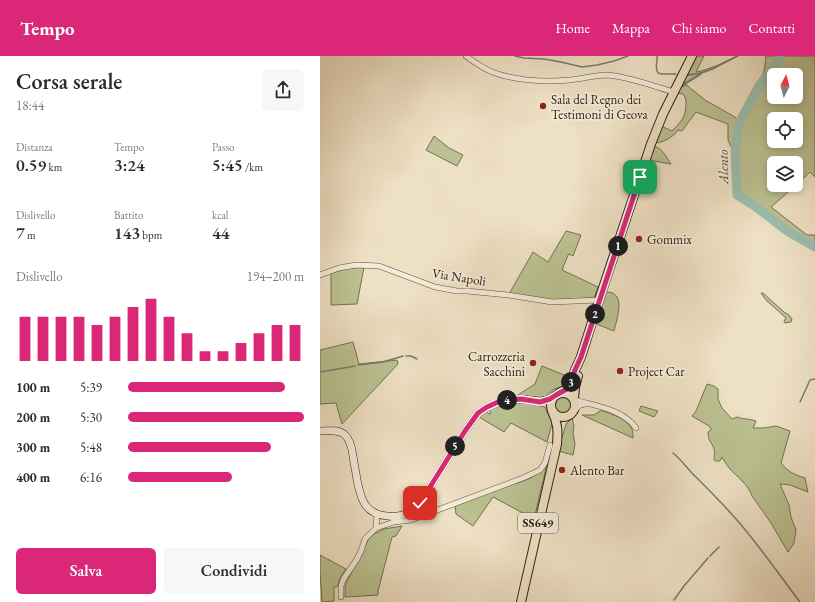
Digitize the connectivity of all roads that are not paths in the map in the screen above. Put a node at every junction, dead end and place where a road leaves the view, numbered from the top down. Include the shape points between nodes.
1 (466, 56) edge
2 (692, 56) edge
3 (674, 92) junction
4 (320, 275) edge
5 (599, 300) junction
6 (581, 357) junction
7 (556, 395) junction
8 (574, 400) junction
9 (533, 401) junction
10 (590, 404) junction
11 (552, 410) junction
12 (572, 413) junction
13 (636, 428) dead end
14 (320, 432) edge
15 (554, 444) junction
16 (377, 514) junction
17 (393, 519) junction
18 (376, 528) junction
19 (341, 597) dead end
20 (521, 602) edge

1 - 3 street via 494,72 517,78 571,80 607,75
2 - 3 main road, SS649
3 - 5 main road, SS649 via 649,149
4 - 5 street, Via Napoli via 356,265 379,266 435,287 457,291 508,294 552,302
5 - 6 main road, SS649
6 - 7 main road, SS649 via 569,386
6 - 8 main road, SS649
7 - 8 main road via 568,393
7 - 9 street via 544,401
7 - 11 main road, SS649 via 551,403
8 - 10 street
8 - 12 main road, SS649 via 575,408
9 - 11 street
9 - 17 street via 521,399 498,402 478,413 420,503 411,511
10 - 12 street via 580,405
10 - 13 street via 627,418
11 - 12 main road via 563,417
11 - 15 main road, SS649 via 558,427
12 - 15 main road, SS649
14 - 16 street via 338,431 348,439 352,448 359,494 366,506
15 - 17 street via 540,470 523,478 411,520
15 - 20 main road, SS649
16 - 17 street
16 - 18 street
17 - 18 street
18 - 19 street via 365,538 361,551 341,586

